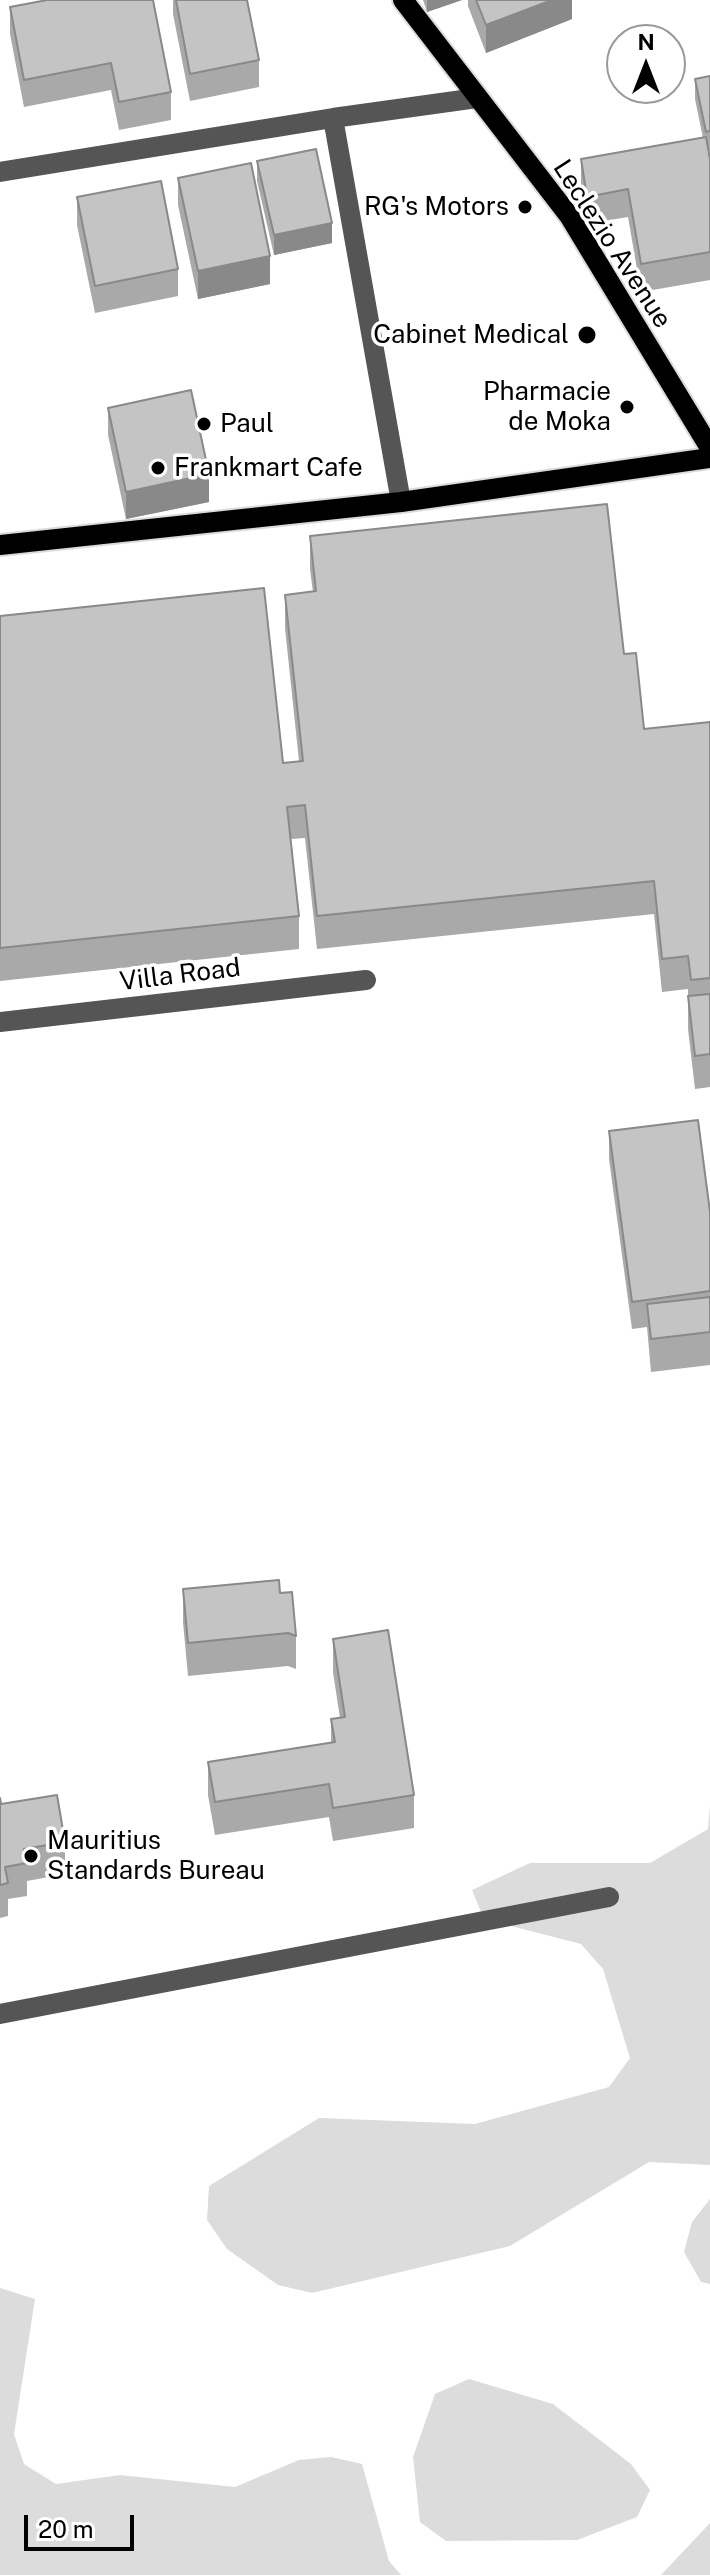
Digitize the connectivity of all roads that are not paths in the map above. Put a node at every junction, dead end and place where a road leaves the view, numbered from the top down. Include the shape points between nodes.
1 (403, 0) edge
2 (477, 98) junction
3 (333, 118) junction
4 (0, 172) edge
5 (710, 448) edge
6 (710, 458) edge
7 (401, 502) junction
8 (0, 545) edge
9 (366, 980) dead end
10 (0, 1022) edge
11 (609, 1897) dead end
12 (0, 2014) edge

1 - 2 main road, Leclezio Avenue
2 - 3 street
2 - 5 main road, Leclezio Avenue via 570,217
3 - 4 street
3 - 7 street
6 - 7 main road
7 - 8 main road
9 - 10 street, Villa Road
11 - 12 street

